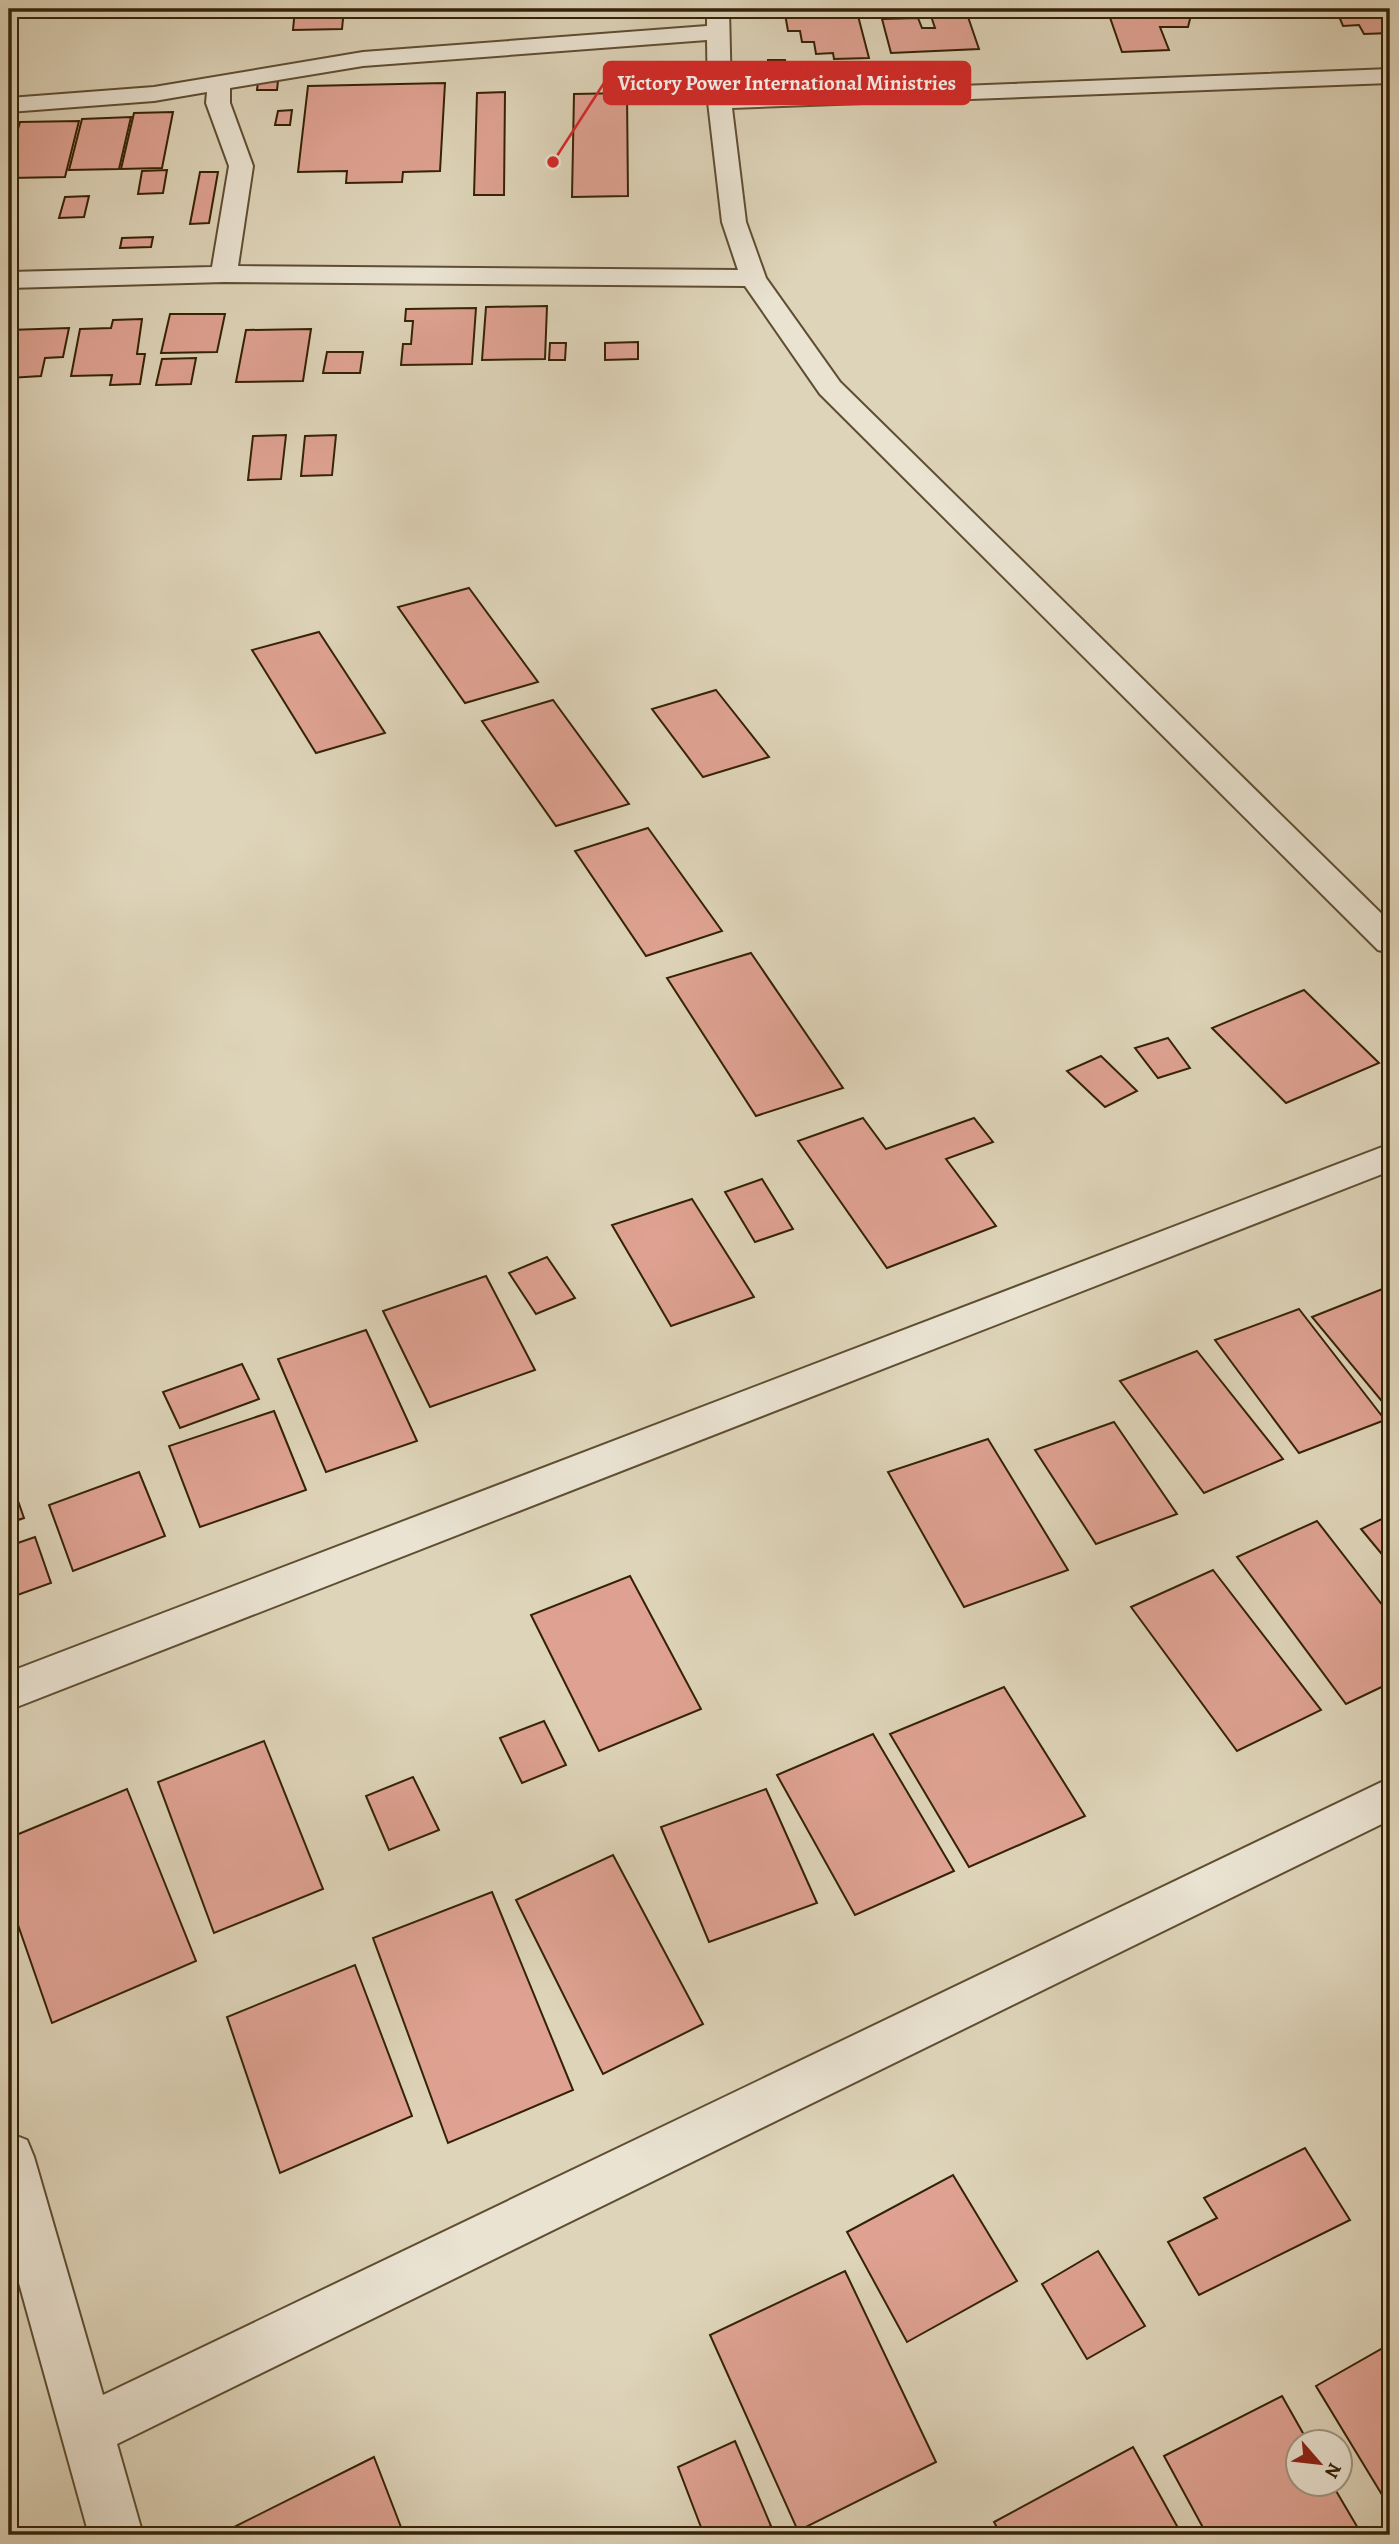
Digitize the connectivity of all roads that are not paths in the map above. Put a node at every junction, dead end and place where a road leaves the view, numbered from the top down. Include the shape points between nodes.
1 (719, 20) edge
2 (1390, 76) edge
3 (219, 81) junction
4 (720, 102) junction
5 (9, 105) edge
6 (224, 274) junction
7 (753, 278) junction
8 (9, 280) edge
9 (1390, 942) edge
10 (1390, 1157) edge
11 (9, 1691) edge
12 (1390, 1798) edge
13 (9, 2157) edge
14 (85, 2432) junction
15 (116, 2535) edge

1 - 3 street via 655,34 363,59
1 - 4 street
2 - 4 street
3 - 5 street via 154,94
3 - 6 street via 218,103 241,166
4 - 7 street via 734,222
6 - 7 street
6 - 8 street
7 - 9 street via 830,388
10 - 11 street
12 - 14 street
13 - 14 street
14 - 15 street

